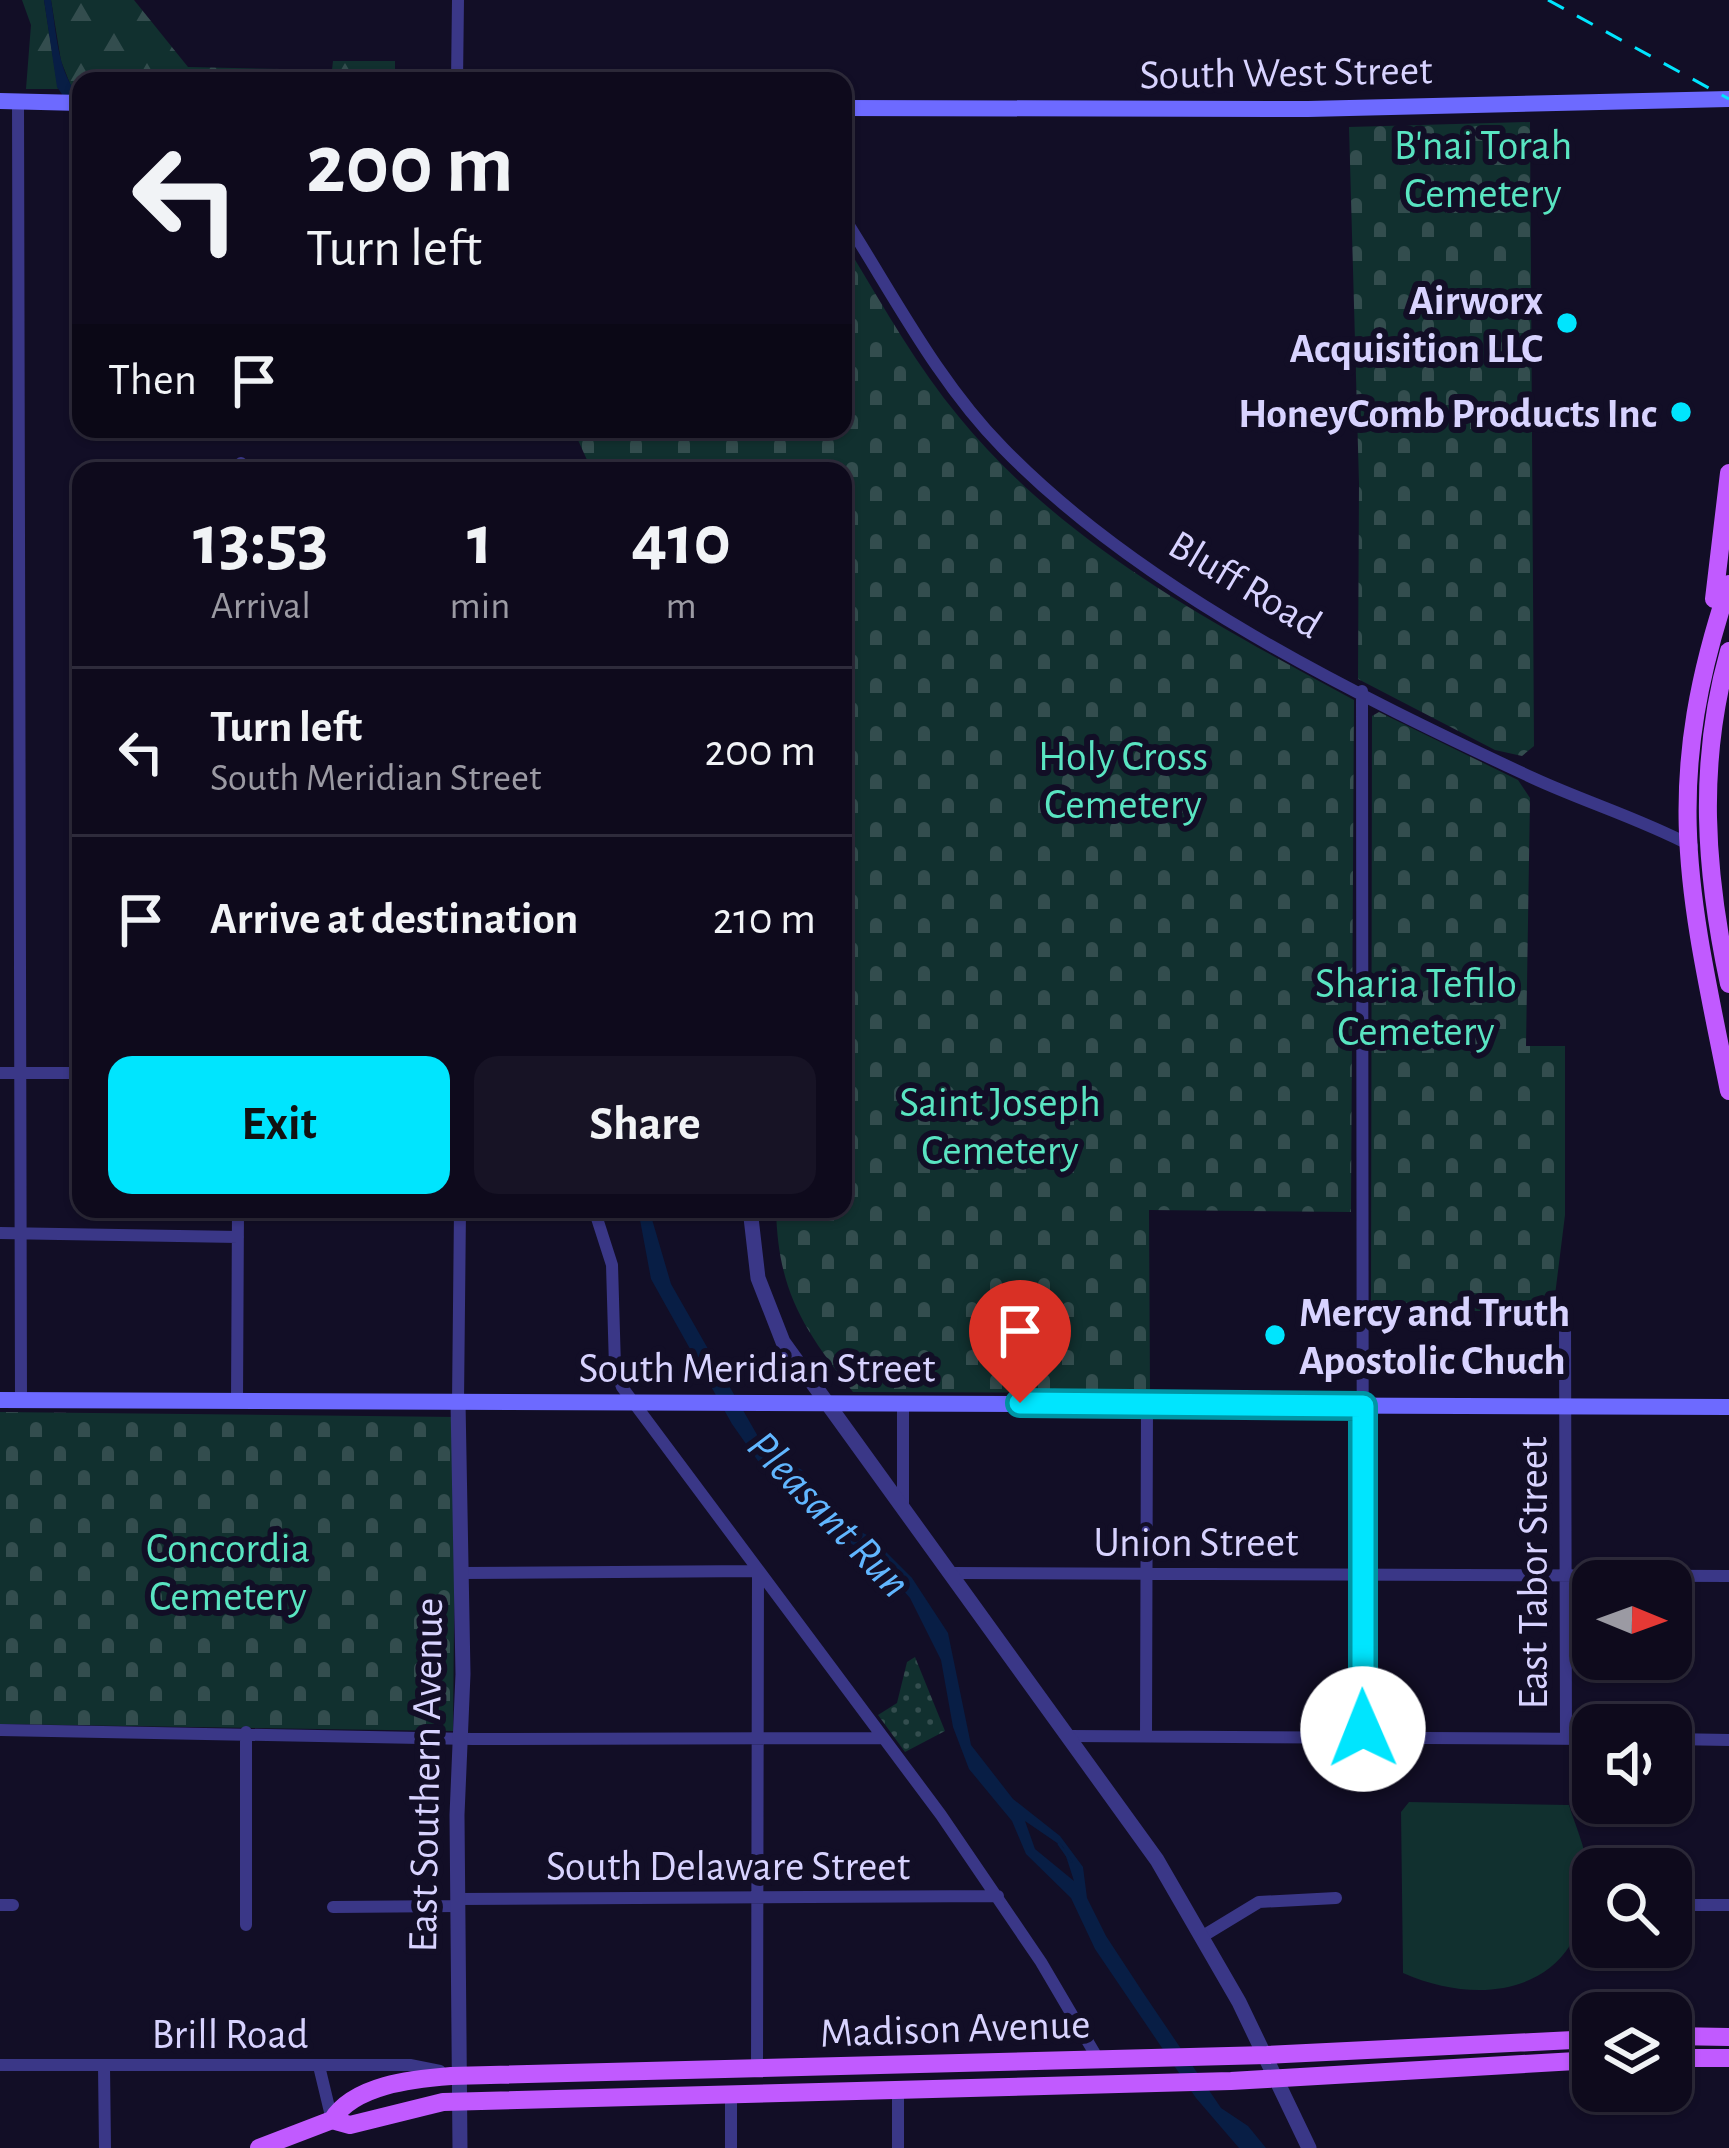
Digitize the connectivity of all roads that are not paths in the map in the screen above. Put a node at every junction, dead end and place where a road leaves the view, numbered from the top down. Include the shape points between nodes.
1 (458, 0) edge
2 (457, 72) edge
3 (1729, 99) edge
4 (9, 101) edge
5 (72, 103) edge
6 (852, 108) edge
7 (852, 230) edge
8 (0, 293) edge
9 (17, 293) junction
10 (1729, 472) edge
11 (1729, 584) edge
12 (1724, 616) edge
13 (1729, 651) edge
14 (1706, 654) junction
15 (1363, 692) junction
16 (0, 707) edge
17 (18, 708) junction
18 (1684, 842) junction
19 (1707, 854) junction
20 (1727, 867) edge
21 (1729, 984) edge
22 (0, 1072) edge
23 (20, 1073) junction
24 (72, 1073) edge
25 (1729, 1090) edge
26 (238, 1218) edge
27 (460, 1218) edge
28 (596, 1218) edge
29 (751, 1218) edge
30 (0, 1233) edge
31 (22, 1234) junction
32 (238, 1237) junction
33 (1565, 1318) dead end
34 (0, 1400) edge
35 (21, 1400) junction
36 (237, 1401) junction
37 (458, 1402) junction
38 (634, 1403) junction
39 (825, 1403) junction
40 (903, 1403) junction
41 (1147, 1404) junction
42 (1363, 1406) junction
43 (1564, 1406) junction
44 (1729, 1406) edge
45 (903, 1509) junction
46 (758, 1571) junction
47 (462, 1573) junction
48 (951, 1573) junction
49 (1147, 1574) junction
50 (1362, 1574) junction
51 (1565, 1575) junction
52 (1729, 1576) edge
53 (0, 1730) edge
54 (247, 1732) junction
55 (460, 1736) junction
56 (1070, 1736) junction
57 (1146, 1736) junction
58 (1363, 1737) junction
59 (881, 1738) junction
60 (1566, 1738) junction
61 (1572, 1738) edge
62 (756, 1739) junction
63 (1692, 1739) edge
64 (1729, 1740) edge
65 (998, 1896) junction
66 (1336, 1898) dead end
67 (758, 1900) junction
68 (458, 1902) junction
69 (1692, 1905) edge
70 (1729, 1905) edge
71 (333, 1907) dead end
72 (246, 1925) dead end
73 (1203, 1936) junction
74 (1692, 2036) edge
75 (1729, 2037) edge
76 (1572, 2040) edge
77 (1267, 2055) junction
78 (1692, 2058) edge
79 (1729, 2058) edge
80 (1098, 2060) junction
81 (1572, 2061) edge
82 (0, 2065) edge
83 (104, 2066) junction
84 (319, 2066) junction
85 (757, 2068) junction
86 (459, 2075) junction
87 (1277, 2076) junction
88 (898, 2090) junction
89 (731, 2094) junction
90 (460, 2102) junction
91 (332, 2120) junction
92 (105, 2148) edge
93 (259, 2148) edge
94 (460, 2148) edge
95 (731, 2148) edge
96 (898, 2148) edge
97 (1309, 2148) edge

1 - 2 street
3 - 6 main road, South West Street
4 - 5 main road
4 - 9 street
7 - 15 street, Bluff Road via 943,373 1027,471 1150,567
8 - 9 street
9 - 17 street
10 - 14 main road
11 - 12 main road
12 - 14 main road
13 - 19 main road via 1706,774
14 - 18 main road via 1687,750
15 - 18 street, Bluff Road
15 - 42 street
16 - 17 street
17 - 23 street
18 - 19 street, Bluff Road
18 - 25 main road
19 - 20 street, Bluff Road
19 - 21 main road
22 - 23 street
23 - 24 street
23 - 31 street
26 - 32 street
27 - 37 street
28 - 38 street via 612,1265 615,1367
29 - 39 street via 769,1311
30 - 31 street
31 - 32 street
31 - 35 street
32 - 36 street
33 - 43 street, East Tabor Street
34 - 35 main road, South Meridian Street
35 - 36 main road, South Meridian Street
36 - 37 main road, South Meridian Street
37 - 38 main road, South Meridian Street
37 - 47 street, East Southern Avenue
38 - 39 main road, South Meridian Street
38 - 46 street
39 - 40 main road, South Meridian Street
39 - 45 street
40 - 41 main road, South Meridian Street
40 - 45 street
41 - 42 main road, South Meridian Street
41 - 49 street
42 - 43 main road, South Meridian Street
42 - 50 street
43 - 44 main road, South Meridian Street
43 - 51 street, East Tabor Street
45 - 48 street
46 - 47 street
46 - 59 street
46 - 62 street
47 - 55 street, East Southern Avenue
48 - 49 street, Union Street
48 - 56 street
49 - 50 street, Union Street
49 - 57 street
50 - 51 street, Union Street
50 - 58 street
51 - 52 street, Union Street
51 - 60 street, East Tabor Street
53 - 54 street
54 - 55 street
54 - 72 street
55 - 62 street
55 - 68 street, East Southern Avenue
56 - 57 street
56 - 73 street
57 - 58 street
58 - 60 street
59 - 62 street
59 - 65 street
60 - 61 street
62 - 67 street
63 - 64 street
65 - 67 street, South Delaware Street
65 - 80 street
66 - 73 street via 1259,1902
67 - 68 street, South Delaware Street
67 - 85 street
68 - 71 street, South Delaware Street
68 - 86 street, East Southern Avenue
69 - 70 street
73 - 77 street
74 - 75 main road
76 - 77 main road, Madison Avenue
77 - 80 main road, Madison Avenue
77 - 87 street
78 - 79 main road
80 - 85 main road, Madison Avenue
81 - 87 main road, Madison Avenue
82 - 83 street, Brill Road
83 - 84 street, Brill Road
83 - 92 street
84 - 86 street, Brill Road via 410,2065
84 - 91 street
85 - 86 main road, Madison Avenue
86 - 90 street, East Southern Avenue
86 - 91 main road, Madison Avenue via 374,2091 342,2104
87 - 88 main road, Madison Avenue
87 - 97 street
88 - 89 main road, Madison Avenue
88 - 96 street
89 - 90 main road, Madison Avenue
89 - 95 street
90 - 91 main road, Madison Avenue via 350,2125
90 - 94 street, East Southern Avenue
91 - 93 main road, Madison Avenue

